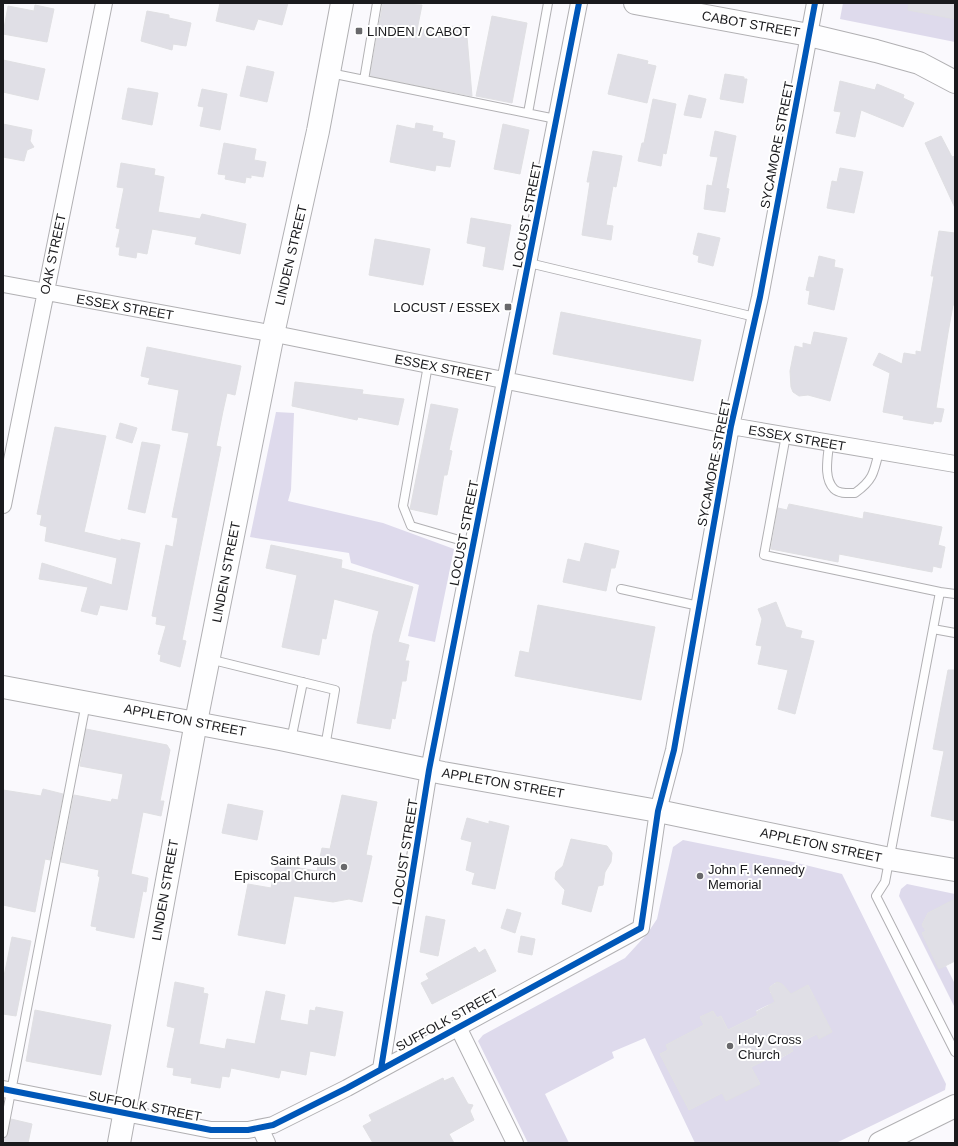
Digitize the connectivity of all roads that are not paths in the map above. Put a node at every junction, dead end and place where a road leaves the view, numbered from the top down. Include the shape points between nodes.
1 (104, 3) edge
2 (342, 3) edge
3 (377, 3) edge
4 (548, 3) edge
5 (579, 3) edge
6 (635, 3) edge
7 (815, 3) edge
8 (809, 35) junction
9 (329, 73) junction
10 (364, 80) junction
11 (955, 82) edge
12 (528, 113) junction
13 (556, 119) junction
14 (529, 263) junction
15 (3, 284) edge
16 (45, 292) junction
17 (755, 317) junction
18 (273, 334) junction
19 (428, 365) junction
20 (507, 381) junction
21 (731, 426) junction
22 (786, 436) junction
23 (829, 444) junction
24 (879, 452) junction
25 (955, 464) edge
26 (3, 505) edge
27 (473, 544) junction
28 (621, 589) dead end
29 (940, 592) junction
30 (955, 594) edge
31 (699, 606) junction
32 (934, 629) junction
33 (955, 633) edge
34 (209, 659) junction
35 (302, 682) junction
36 (3, 687) edge
37 (86, 702) junction
38 (196, 722) junction
39 (291, 741) junction
40 (325, 748) junction
41 (429, 770) junction
42 (658, 811) junction
43 (890, 859) junction
44 (955, 870) edge
45 (641, 928) joint
46 (458, 1027) junction
47 (955, 1052) edge
48 (381, 1069) junction
49 (7, 1090) edge
50 (955, 1106) edge
51 (125, 1113) junction
52 (260, 1128) junction
53 (3, 1133) edge
54 (119, 1143) edge
55 (267, 1143) edge
56 (515, 1143) edge
57 (880, 1143) edge

1 - 16 street, OAK STREET
2 - 9 main road, LINDEN STREET
3 - 10 lane
4 - 12 lane
5 - 13 street, LOCUST STREET
6 - 8 main road, CABOT STREET
7 - 8 street, SYCAMORE STREET
8 - 11 main road, CABOT STREET via 919,63
8 - 17 street, SYCAMORE STREET
9 - 10 lane
9 - 18 main road, LINDEN STREET
10 - 12 lane
12 - 13 lane
13 - 14 street, LOCUST STREET
14 - 17 lane
14 - 20 street, LOCUST STREET
15 - 16 street, ESSEX STREET
16 - 18 street, ESSEX STREET
16 - 26 street, OAK STREET
17 - 21 street, SYCAMORE STREET
18 - 19 street, ESSEX STREET
18 - 34 main road, LINDEN STREET
19 - 20 street, ESSEX STREET
19 - 27 lane via 403,506 411,526
20 - 21 street, ESSEX STREET
20 - 27 street, LOCUST STREET
21 - 22 street, ESSEX STREET
21 - 31 street, SYCAMORE STREET
22 - 23 street, ESSEX STREET
22 - 29 lane via 764,555
23 - 24 street, ESSEX STREET
23 - 24 lane via 827,470 834,490 841,493 855,493 867,484 873,476
24 - 25 street, ESSEX STREET
27 - 41 street, LOCUST STREET
28 - 31 lane
29 - 30 lane
29 - 32 lane
31 - 42 street, SYCAMORE STREET via 674,750
32 - 33 lane
32 - 43 lane
34 - 35 lane
34 - 38 main road, LINDEN STREET
35 - 39 lane
35 - 40 lane via 335,690
36 - 37 main road, APPLETON STREET
37 - 38 main road, APPLETON STREET
37 - 49 lane
38 - 39 main road, APPLETON STREET
38 - 51 main road, LINDEN STREET
39 - 40 main road, APPLETON STREET
40 - 41 main road, APPLETON STREET
41 - 42 main road, APPLETON STREET
41 - 48 street, LOCUST STREET
42 - 43 main road, APPLETON STREET
42 - 45 street, SYCAMORE STREET
43 - 44 main road, APPLETON STREET
43 - 47 lane via 885,882 876,896
45 - 46 street, SUFFOLK STREET
46 - 48 street, SUFFOLK STREET
46 - 56 street
48 - 52 street, SUFFOLK STREET via 273,1125
49 - 51 street, SUFFOLK STREET
49 - 53 lane
50 - 57 main road
51 - 52 street, SUFFOLK STREET via 211,1130
51 - 54 main road, LINDEN STREET
52 - 55 street

